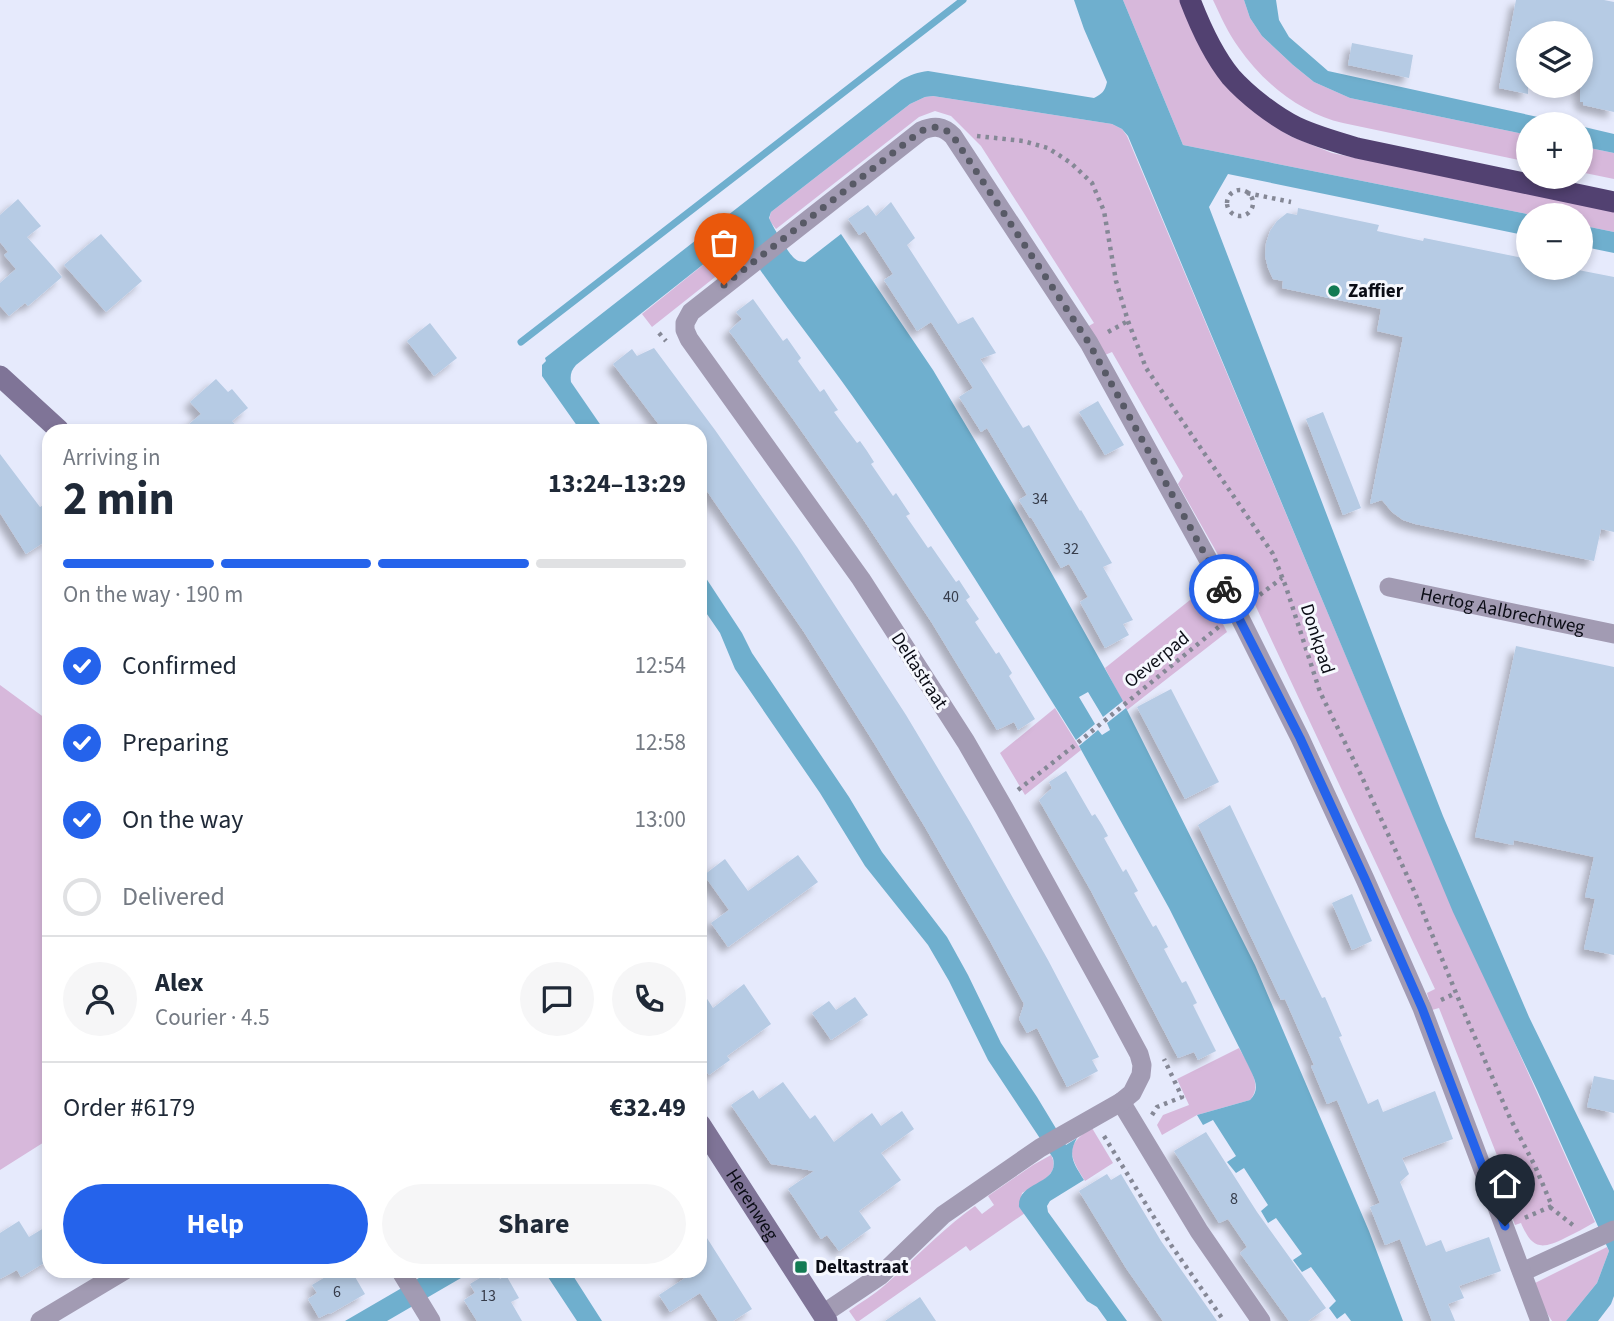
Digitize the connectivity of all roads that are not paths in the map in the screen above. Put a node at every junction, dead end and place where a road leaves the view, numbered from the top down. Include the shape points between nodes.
1 (1190, 0) edge
2 (1204, 0) edge
3 (1516, 170) edge
4 (1593, 184) edge
5 (1614, 188) edge
6 (1614, 202) edge
7 (0, 376) edge
8 (53, 424) edge
9 (1389, 587) dead end
10 (1614, 634) edge
11 (1121, 1102) junction
12 (707, 1135) edge
13 (1614, 1230) edge
14 (1522, 1272) junction
15 (112, 1278) edge
16 (404, 1278) edge
17 (427, 1315) edge
18 (825, 1317) edge
19 (40, 1321) edge
20 (1261, 1321) edge
21 (1540, 1321) edge

1 - 6 highway via 1231,77 1294,126 1357,148
2 - 3 highway via 1232,56 1265,91 1301,116 1364,140
4 - 5 highway
7 - 8 street
9 - 10 street, Hertog Aalbrechtweg
11 - 14 street, Deltastraat via 1141,1075 1139,1054 966,742 861,579 685,330 691,312 740,271 930,127 941,127 953,136 1089,343 1237,612 1300,738 1422,1008
11 - 18 street, Deltastraat via 1041,1148 943,1215 881,1275
11 - 20 street via 1199,1231
12 - 18 street, Herenweg
13 - 14 street via 1585,1238
14 - 21 street
15 - 19 street
16 - 17 street

